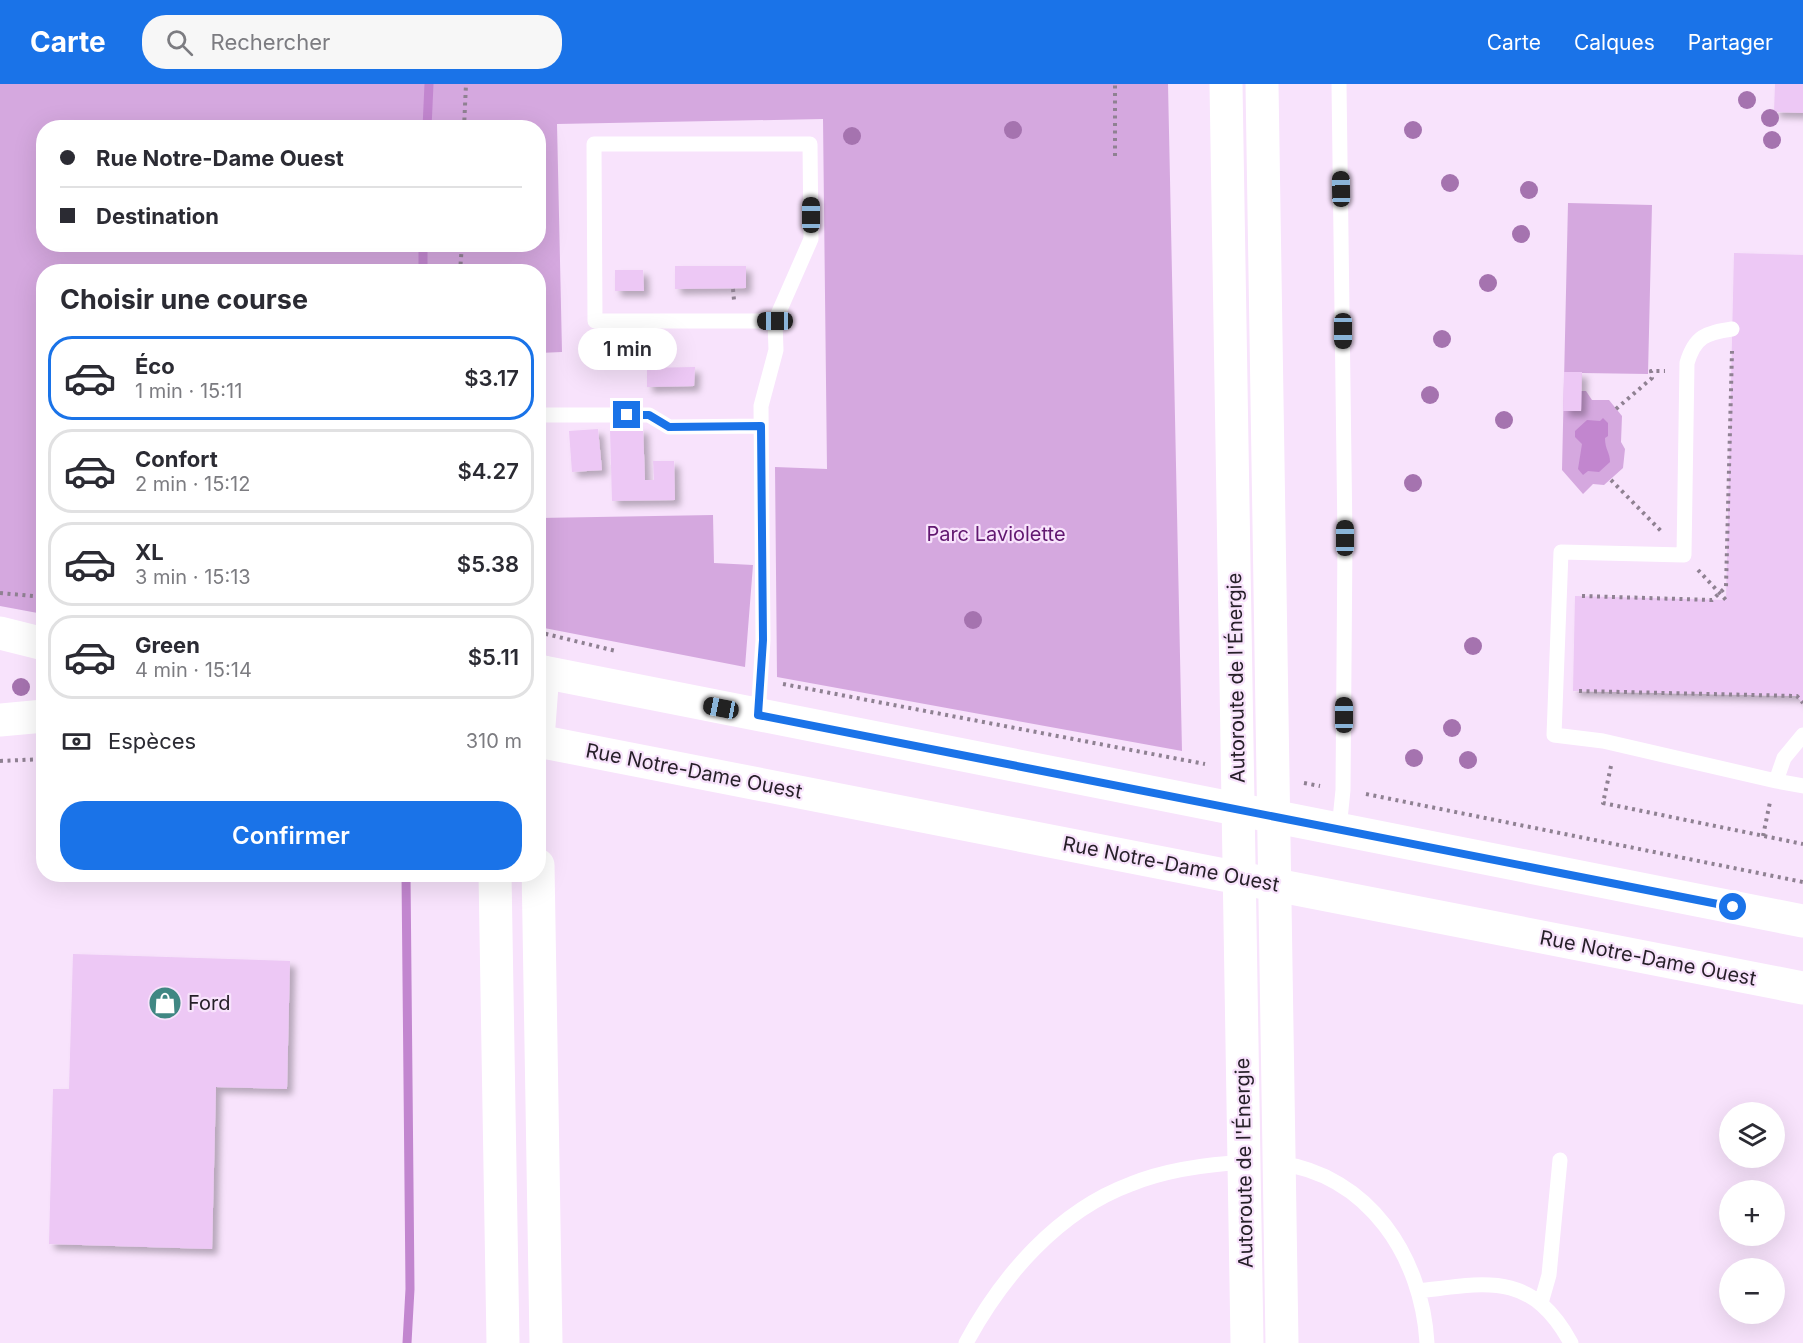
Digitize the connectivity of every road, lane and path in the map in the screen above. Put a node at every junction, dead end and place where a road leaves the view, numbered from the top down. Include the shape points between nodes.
1 (466, 84) edge
2 (1116, 84) edge
3 (1227, 84) edge
4 (1262, 84) edge
5 (1339, 84) edge
6 (465, 120) edge
7 (1115, 156) dead end
8 (775, 321) junction
9 (1732, 329) dead end
10 (1668, 371) dead end
11 (1616, 409) dead end
12 (546, 415) edge
13 (761, 426) junction
14 (1611, 480) dead end
15 (1636, 506) dead end
16 (1703, 575) dead end
17 (0, 592) edge
18 (36, 596) edge
19 (1726, 600) dead end
20 (0, 633) edge
21 (546, 633) edge
22 (36, 644) edge
23 (36, 647) edge
24 (619, 652) dead end
25 (0, 653) edge
26 (546, 673) edge
27 (778, 683) dead end
28 (1573, 691) dead end
29 (1803, 703) edge
30 (758, 715) junction
31 (36, 717) edge
32 (0, 720) edge
33 (1803, 735) edge
34 (546, 742) edge
35 (1615, 744) junction
36 (36, 759) edge
37 (0, 761) edge
38 (1206, 764) dead end
39 (1776, 781) junction
40 (1300, 782) dead end
41 (1323, 786) dead end
42 (1803, 786) edge
43 (1367, 795) dead end
44 (1340, 830) junction
45 (1762, 836) junction
46 (1803, 844) edge
47 (495, 882) edge
48 (538, 882) edge
49 (1803, 882) edge
50 (1803, 921) edge
51 (1803, 988) edge
52 (1560, 1160) dead end
53 (1419, 1291) junction
54 (1540, 1303) junction
55 (503, 1343) edge
56 (546, 1343) edge
57 (966, 1343) edge
58 (1247, 1343) edge
59 (1282, 1343) edge
60 (1427, 1343) edge
61 (1571, 1343) edge

1 - 6 path
2 - 7 path
3 - 58 main road, Autoroute de l'Énergie
4 - 59 main road, Autoroute de l'Énergie
5 - 44 lane via 1345,526
8 - 8 lane via 595,321 594,144 810,144 811,239
8 - 13 lane via 776,350 761,406
9 - 35 lane via 1701,338 1687,363 1684,555 1561,552 1554,735
10 - 11 path via 1651,371 1652,378
12 - 13 lane via 649,415 669,427
13 - 30 lane via 763,640
14 - 15 path
16 - 19 path
17 - 18 path
20 - 22 main road
21 - 24 path
23 - 25 main road
26 - 30 main road
27 - 38 path
28 - 29 path via 1797,696
30 - 44 main road
31 - 32 main road
33 - 39 lane via 1784,758
34 - 51 main road, Rue Notre-Dame Ouest
35 - 39 lane
35 - 45 path via 1603,803
36 - 37 path
39 - 42 lane
39 - 45 path
40 - 41 path
43 - 49 path
44 - 50 main road
45 - 46 path
47 - 55 main road
48 - 56 main road
52 - 54 lane via 1549,1275
53 - 54 lane via 1498,1285 1522,1292
53 - 57 lane via 1393,1236 1364,1204 1330,1179 1306,1168 1280,1163 1212,1164 1130,1184 1079,1212 1011,1275
53 - 60 lane
54 - 61 lane

